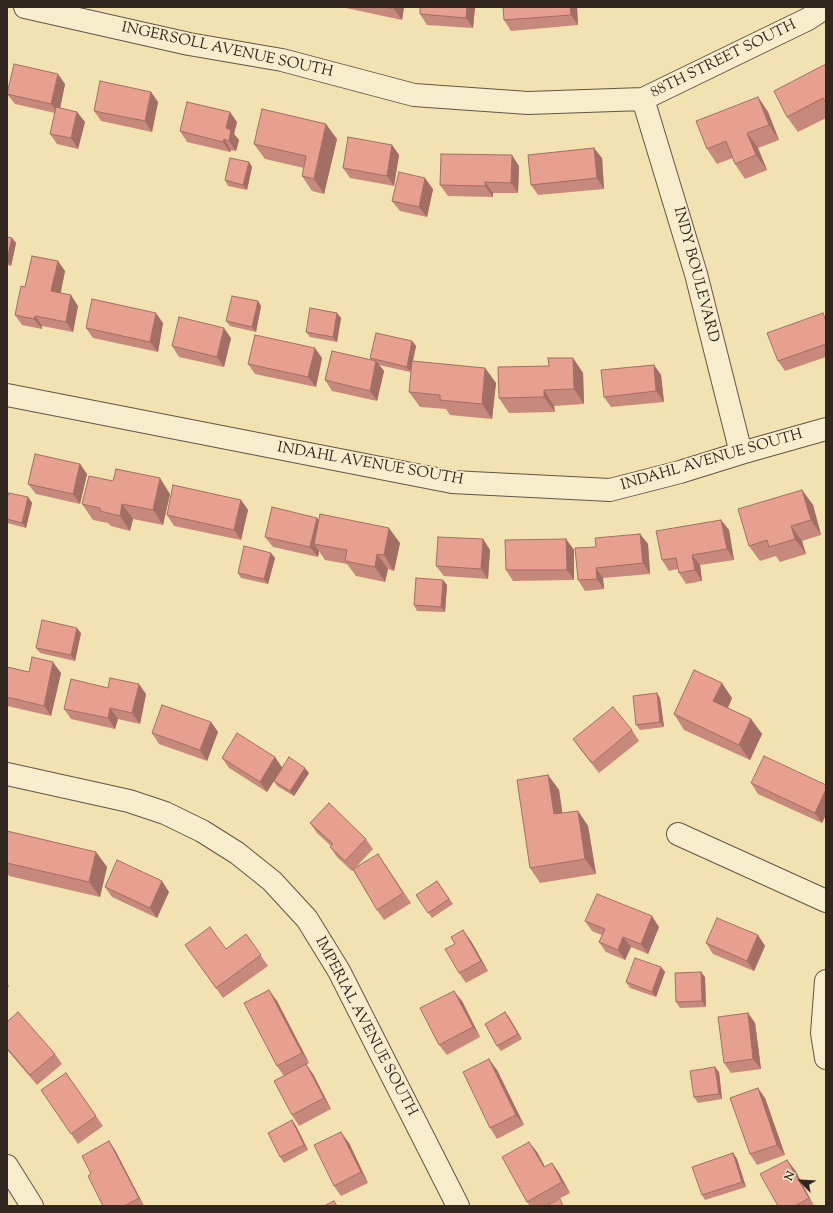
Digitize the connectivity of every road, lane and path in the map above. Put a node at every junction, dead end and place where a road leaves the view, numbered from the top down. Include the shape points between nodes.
1 (25, 7) edge
2 (826, 8) edge
3 (643, 99) junction
4 (7, 395) edge
5 (826, 429) edge
6 (741, 453) junction
7 (7, 774) edge
8 (678, 834) dead end
9 (826, 901) edge
10 (826, 981) edge
11 (826, 1058) edge
12 (7, 1166) edge
13 (32, 1206) edge
14 (458, 1206) edge

1 - 3 street, INGERSOLL AVENUE SOUTH via 189,44 282,60 414,95 528,103
2 - 3 street, 88TH STREET SOUTH
3 - 6 street, INDY BOULEVARD via 696,274
4 - 6 street, INDAHL AVENUE SOUTH via 452,482 610,490
5 - 6 street, INDAHL AVENUE SOUTH
7 - 14 street, IMPERIAL AVENUE SOUTH via 129,801 165,813 238,853 272,881 307,919 339,971
8 - 9 street
10 - 11 street via 822,1033
12 - 13 street

